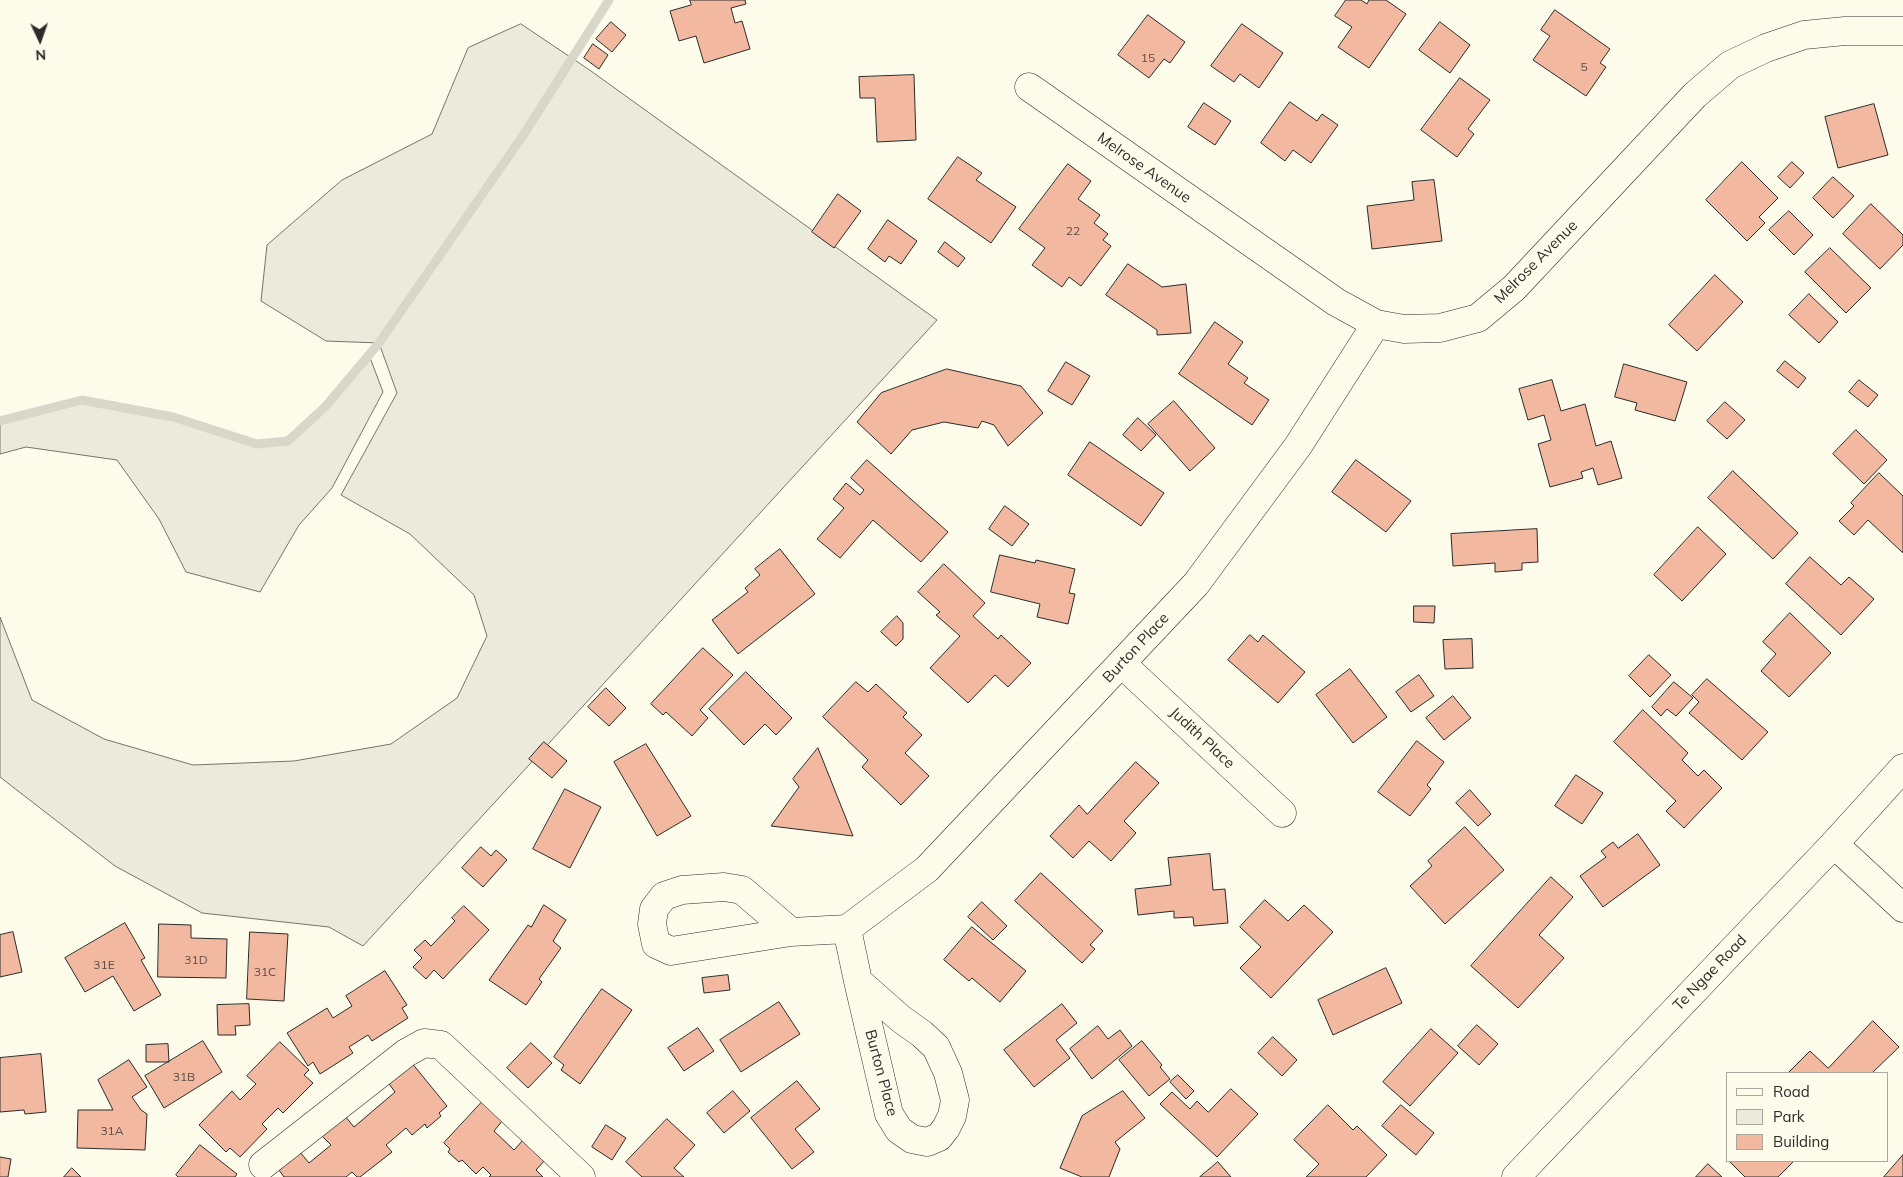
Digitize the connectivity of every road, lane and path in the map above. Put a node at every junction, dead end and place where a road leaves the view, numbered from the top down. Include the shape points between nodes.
1 (1903, 31) edge
2 (1029, 87) dead end
3 (1376, 324) junction
4 (1122, 664) junction
5 (1903, 768) edge
6 (1282, 813) dead end
7 (1834, 844) junction
8 (1903, 908) edge
9 (847, 929) junction
10 (791, 932) dead end
11 (858, 981) junction
12 (263, 1164) dead end
13 (581, 1177) edge
14 (1516, 1177) edge

1 - 3 main road, Melrose Avenue via 1804,35 1730,64 1695,95 1514,288 1478,318 1440,328 1404,329
2 - 3 main road, Melrose Avenue via 1336,302
3 - 4 main road, Burton Place via 1298,446 1196,584
4 - 6 main road, Judith Place
4 - 9 main road, Burton Place via 927,869
5 - 7 main road, Te Ngae Road
7 - 8 main road
7 - 14 main road, Te Ngae Road
9 - 10 main road
9 - 11 main road, Burton Place
11 - 11 main road, Burton Place via 936,1047 948,1073 955,1100 952,1116 939,1137 927,1142 912,1139 899,1130 889,1114
12 - 13 main road via 406,1053 424,1043 441,1045

